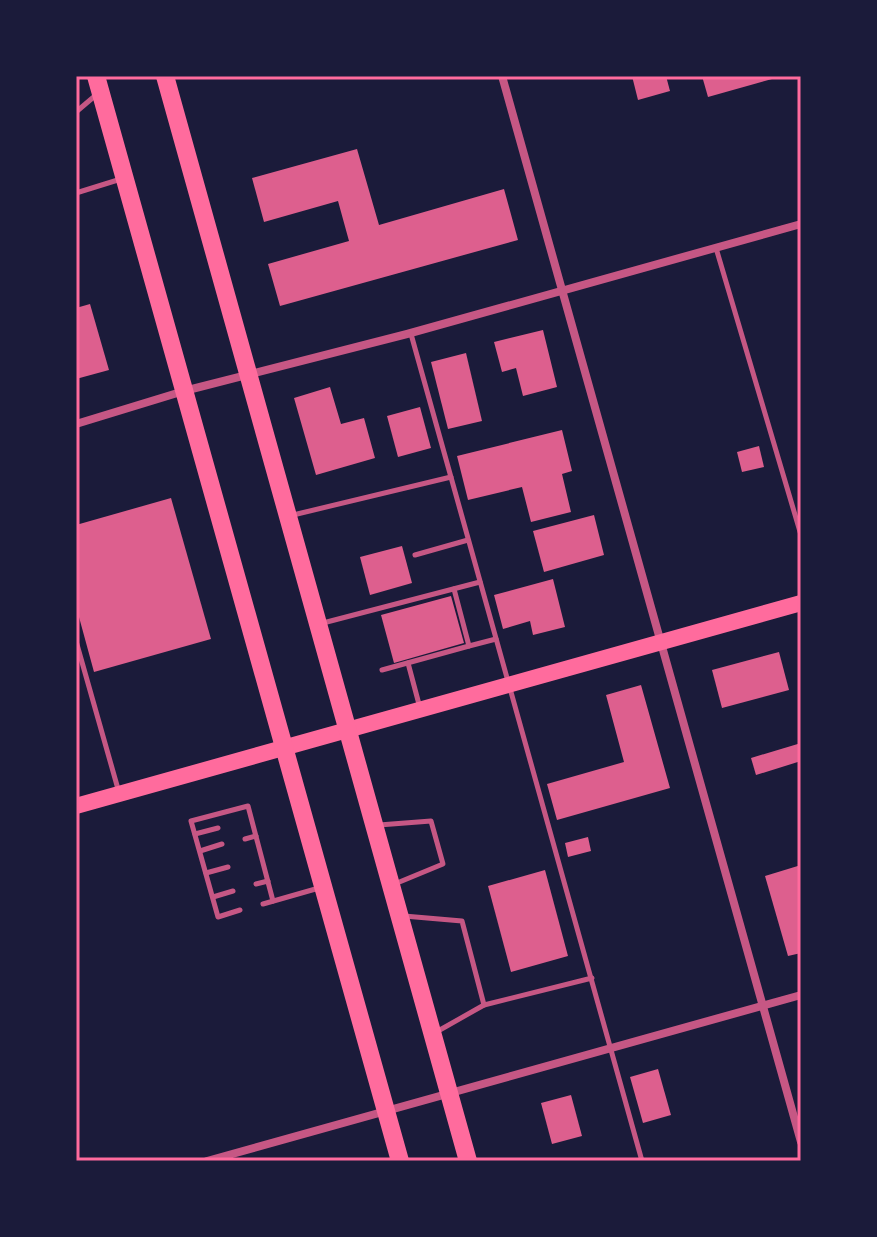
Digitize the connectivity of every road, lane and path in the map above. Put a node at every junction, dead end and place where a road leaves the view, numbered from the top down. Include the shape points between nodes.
1 (165, 76) edge
2 (502, 76) edge
3 (98, 84) edge
4 (76, 112) edge
5 (124, 178) junction
6 (76, 193) edge
7 (801, 224) edge
8 (716, 248) junction
9 (563, 291) junction
10 (411, 333) junction
11 (248, 374) junction
12 (184, 391) junction
13 (76, 424) edge
14 (451, 477) junction
15 (288, 517) junction
16 (801, 535) edge
17 (468, 540) junction
18 (415, 555) dead end
19 (480, 582) junction
20 (454, 589) junction
21 (801, 603) edge
22 (318, 624) junction
23 (496, 639) junction
24 (76, 641) edge
25 (662, 643) junction
26 (469, 646) junction
27 (408, 663) junction
28 (382, 670) dead end
29 (509, 687) junction
30 (421, 710) junction
31 (348, 730) junction
32 (284, 747) junction
33 (119, 794) junction
34 (76, 806) edge
35 (251, 818) junction
36 (241, 821) dead end
37 (374, 826) junction
38 (218, 828) dead end
39 (195, 834) junction
40 (256, 836) junction
41 (245, 839) dead end
42 (222, 844) dead end
43 (200, 851) junction
44 (261, 857) junction
45 (251, 860) dead end
46 (228, 867) dead end
47 (206, 873) junction
48 (268, 881) junction
49 (256, 884) dead end
50 (391, 885) junction
51 (324, 887) junction
52 (233, 891) dead end
53 (213, 897) junction
54 (273, 901) junction
55 (263, 904) dead end
56 (240, 910) dead end
57 (399, 915) junction
58 (592, 978) junction
59 (801, 995) edge
60 (484, 1005) junction
61 (763, 1006) junction
62 (432, 1034) junction
63 (611, 1048) junction
64 (449, 1093) junction
65 (386, 1111) junction
66 (801, 1142) edge
67 (207, 1161) edge
68 (400, 1161) edge
69 (468, 1161) edge
70 (642, 1161) edge

1 - 11 main road
2 - 9 street
3 - 4 lane
3 - 5 main road
5 - 6 lane
5 - 12 main road
7 - 8 street
8 - 9 street
8 - 16 lane
9 - 10 street
9 - 25 street
10 - 11 street
10 - 14 lane
11 - 12 street
11 - 15 main road
12 - 13 street
12 - 32 main road
14 - 15 lane
14 - 17 lane
15 - 22 main road
17 - 18 lane
17 - 19 lane
19 - 20 lane
19 - 23 lane
20 - 22 lane
20 - 26 lane
21 - 25 main road
22 - 31 main road
23 - 26 lane
23 - 29 lane
24 - 33 lane
25 - 29 main road
25 - 61 street
26 - 27 lane
27 - 28 lane
27 - 30 lane
29 - 30 main road
29 - 58 lane
30 - 31 main road
31 - 32 main road
31 - 37 main road
32 - 33 main road
32 - 51 main road
33 - 34 main road
35 - 36 lane
35 - 39 lane via 248,806 191,821
35 - 40 lane
37 - 50 main road
37 - 50 lane via 431,821 443,864
38 - 39 lane
39 - 43 lane
40 - 41 lane
40 - 44 lane
42 - 43 lane
43 - 47 lane
44 - 45 lane
44 - 48 lane
46 - 47 lane
47 - 53 lane
48 - 49 lane
48 - 54 lane
50 - 57 main road
51 - 54 lane
51 - 65 main road
52 - 53 lane
53 - 56 lane via 218,917
54 - 55 lane
57 - 60 lane via 462,921
57 - 62 main road
58 - 60 lane
58 - 63 lane
59 - 61 street
60 - 62 lane
61 - 63 street
61 - 66 street
62 - 64 main road
63 - 64 street
63 - 70 lane
64 - 65 street
64 - 69 main road
65 - 67 street
65 - 68 main road

